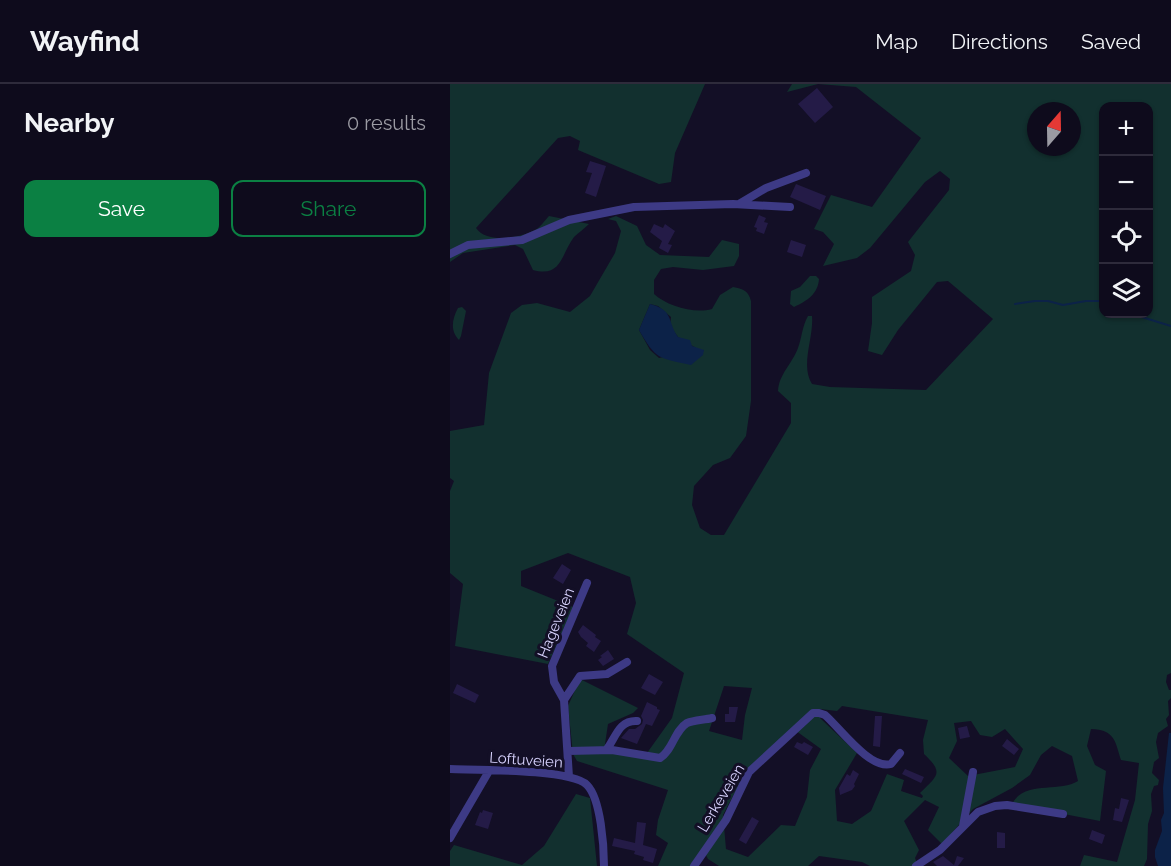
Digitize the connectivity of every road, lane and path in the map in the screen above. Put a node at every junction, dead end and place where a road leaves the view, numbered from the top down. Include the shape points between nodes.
1 (806, 173) dead end
2 (736, 205) junction
3 (790, 207) dead end
4 (450, 254) edge
5 (587, 583) dead end
6 (627, 662) dead end
7 (564, 700) junction
8 (712, 718) dead end
9 (637, 721) dead end
10 (608, 749) junction
11 (568, 751) junction
12 (900, 753) dead end
13 (450, 769) edge
14 (489, 771) junction
15 (973, 772) dead end
16 (569, 777) junction
17 (1063, 814) dead end
18 (963, 826) junction
19 (450, 838) edge
20 (604, 866) edge
21 (694, 866) edge
22 (916, 866) edge

1 - 2 street via 765,188
2 - 3 street
2 - 4 street via 626,208 569,220 530,238 468,245
5 - 7 street, Hageveien via 552,666 554,682
6 - 7 street via 607,674 580,676
7 - 11 street, Hageveien
8 - 10 street via 684,726 660,758
9 - 10 street via 626,722
10 - 11 street
11 - 16 street, Hageveien
12 - 21 street, Lerkeveien via 885,766 865,756 819,713 810,715 749,772 726,820
13 - 14 street, Loftuveien
14 - 16 street, Loftuveien
14 - 19 street
15 - 18 street
16 - 20 street, Loftuveien via 585,783 592,792 603,841
17 - 18 street via 1000,804 978,812
18 - 22 street

